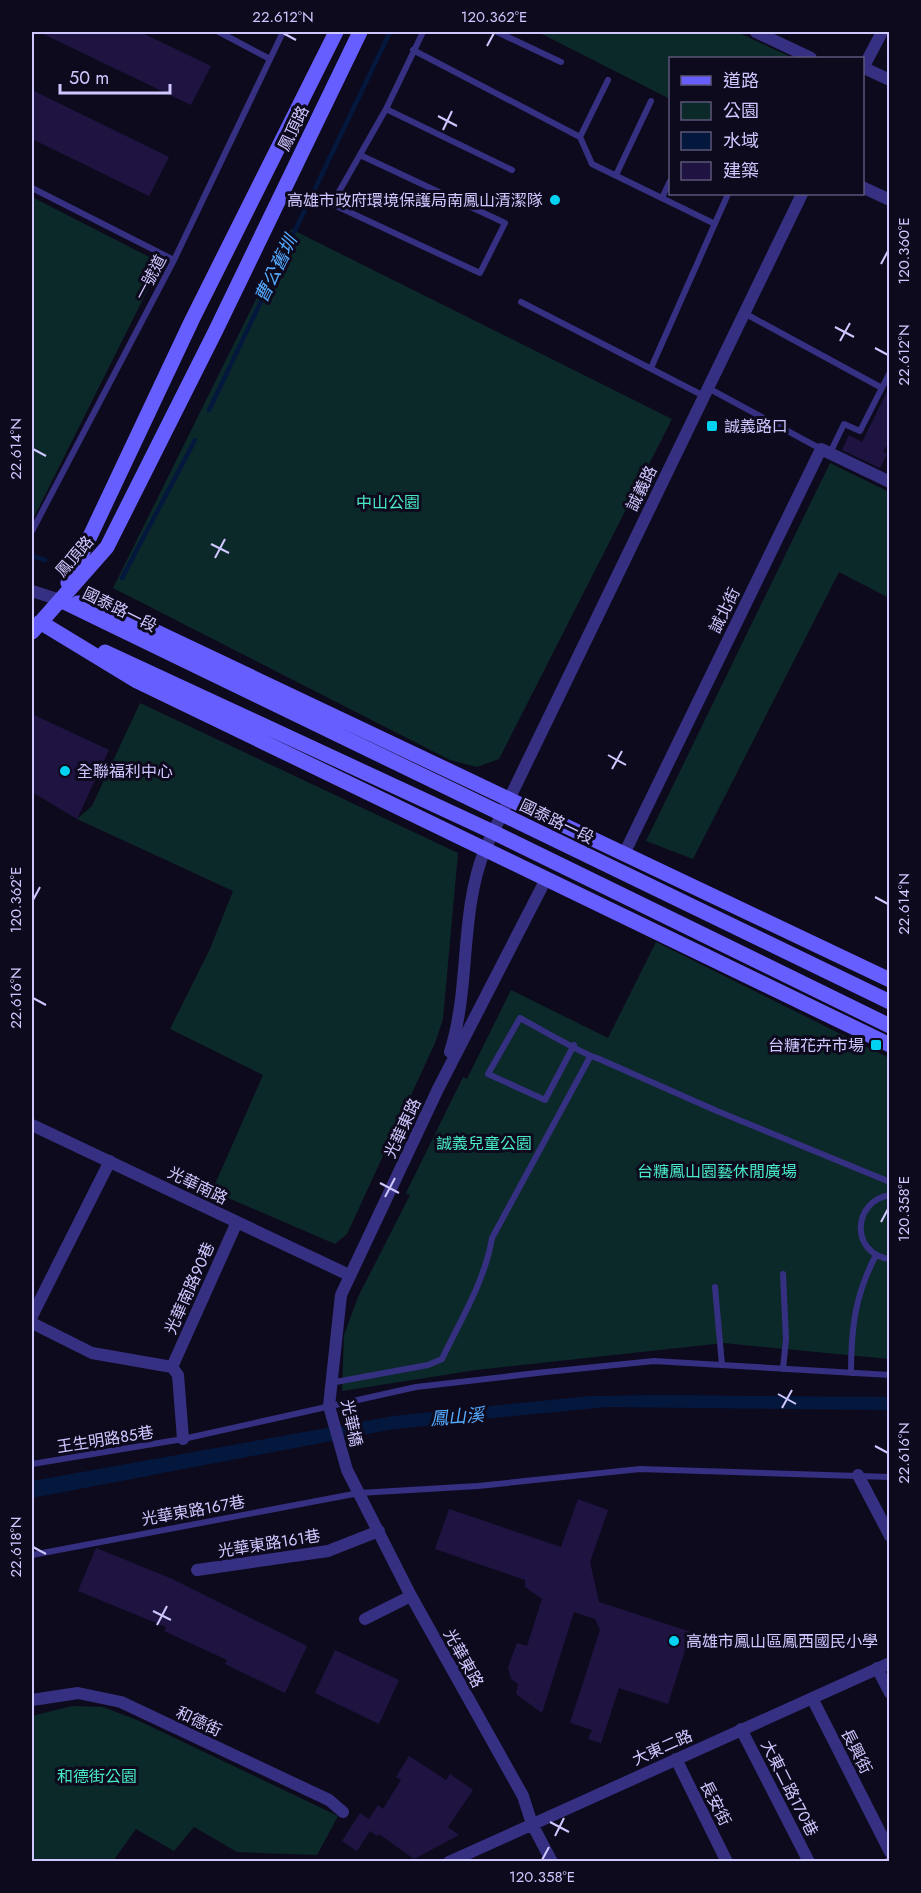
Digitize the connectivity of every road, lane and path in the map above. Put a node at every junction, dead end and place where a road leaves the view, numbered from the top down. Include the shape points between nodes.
1 (219, 32) edge
2 (283, 32) edge
3 (336, 32) edge
4 (360, 32) edge
5 (423, 32) edge
6 (497, 32) edge
7 (756, 32) edge
8 (882, 32) edge
9 (413, 50) junction
10 (809, 57) edge
11 (270, 59) junction
12 (561, 62) dead end
13 (864, 67) edge
14 (864, 69) edge
15 (608, 80) dead end
16 (890, 80) edge
17 (651, 101) dead end
18 (386, 109) junction
19 (580, 137) junction
20 (360, 155) junction
21 (512, 170) dead end
22 (616, 176) junction
23 (669, 183) edge
24 (32, 188) edge
25 (864, 188) edge
26 (728, 195) edge
27 (802, 195) edge
28 (662, 198) junction
29 (890, 200) edge
30 (715, 224) junction
31 (174, 260) junction
32 (521, 302) dead end
33 (744, 313) junction
34 (651, 368) junction
35 (890, 372) edge
36 (882, 388) junction
37 (706, 392) junction
38 (826, 451) junction
39 (890, 482) edge
40 (32, 531) edge
41 (32, 591) edge
42 (60, 600) junction
43 (34, 625) edge
44 (404, 791) junction
45 (510, 797) junction
46 (396, 807) junction
47 (501, 813) junction
48 (493, 832) junction
49 (485, 849) junction
50 (624, 854) junction
51 (546, 879) junction
52 (890, 980) edge
53 (890, 1002) edge
54 (890, 1026) edge
55 (574, 1045) junction
56 (890, 1045) edge
57 (590, 1057) junction
58 (438, 1089) junction
59 (32, 1125) edge
60 (110, 1161) junction
61 (890, 1182) edge
62 (890, 1195) edge
63 (237, 1222) junction
64 (876, 1255) junction
65 (890, 1259) edge
66 (783, 1274) dead end
67 (350, 1275) junction
68 (715, 1287) dead end
69 (32, 1316) edge
70 (32, 1323) edge
71 (722, 1365) junction
72 (172, 1367) junction
73 (783, 1369) junction
74 (851, 1372) junction
75 (890, 1375) edge
76 (330, 1383) junction
77 (329, 1406) junction
78 (183, 1439) junction
79 (32, 1464) edge
80 (347, 1470) joint
81 (858, 1475) junction
82 (890, 1477) edge
83 (359, 1493) junction
84 (379, 1531) junction
85 (890, 1536) edge
86 (32, 1555) edge
87 (197, 1570) dead end
88 (411, 1596) junction
89 (365, 1619) dead end
90 (468, 1658) dead end
91 (890, 1663) edge
92 (451, 1668) junction
93 (877, 1668) junction
94 (890, 1693) edge
95 (812, 1698) junction
96 (32, 1700) edge
97 (741, 1729) junction
98 (676, 1759) junction
99 (343, 1812) dead end
100 (532, 1824) junction
101 (890, 1852) edge
102 (890, 1859) edge
103 (727, 1861) edge
104 (449, 1862) edge
105 (552, 1862) edge
106 (809, 1862) edge
107 (885, 1862) edge

1 - 11 lane
2 - 11 lane, 一號道
3 - 42 street, 鳳頂路 via 192,320
4 - 42 street, 鳳頂路 via 107,548
5 - 9 lane
6 - 12 lane
7 - 10 street
8 - 13 street
9 - 18 lane
9 - 19 lane
11 - 31 lane, 一號道
14 - 16 street
15 - 19 lane
17 - 22 lane
18 - 20 lane
18 - 21 lane
19 - 22 lane via 592,164
20 - 20 lane via 332,204 480,273 505,223
22 - 28 lane
23 - 28 lane
24 - 31 lane
25 - 29 street
26 - 30 lane
27 - 33 street, 誠義路
28 - 30 lane
30 - 34 lane
31 - 40 lane, 一號道
32 - 34 lane
33 - 36 lane
33 - 37 street, 誠義路
34 - 37 lane
35 - 36 lane
36 - 38 lane via 860,431 844,424
37 - 38 lane
37 - 45 street, 誠義路
38 - 39 street
38 - 50 street, 誠北街
41 - 42 street
42 - 43 street
42 - 45 street, 國泰路一段 via 106,608
42 - 47 street, 國泰路一段
43 - 44 street
43 - 46 street via 136,681
44 - 46 street
44 - 48 street
45 - 47 street, 光華東路
45 - 50 street, 國泰路一段
46 - 49 street
47 - 48 street, 光華東路
47 - 53 street, 國泰路一段
48 - 49 street, 光華東路
48 - 54 street
49 - 51 street
49 - 58 street, 光華東路 via 473,888 458,1027
50 - 52 street, 國泰路一段
51 - 56 street
51 - 58 street, 光華東路
55 - 55 lane via 520,1018 488,1074 545,1100
55 - 57 lane
57 - 61 lane
57 - 76 lane via 492,1238 475,1291 442,1359
58 - 67 street, 光華東路
59 - 60 street, 光華南路
60 - 63 street, 光華南路
60 - 69 street
62 - 64 lane via 872,1201 860,1218 862,1239
63 - 67 street, 光華南路
63 - 72 street, 光華南路90巷
64 - 65 lane
64 - 74 lane via 862,1280 850,1330
66 - 73 lane
67 - 76 street, 光華東路 via 341,1295
68 - 71 lane
70 - 72 street via 92,1353
71 - 73 lane, 王生明路85巷
71 - 77 lane, 王生明路85巷 via 654,1361 416,1387
72 - 78 street via 178,1375
73 - 74 lane, 王生明路85巷
74 - 75 lane, 王生明路85巷
76 - 77 street, 光華橋
77 - 78 lane, 王生明路85巷
77 - 80 street, 光華橋
78 - 79 lane, 王生明路85巷
80 - 83 street, 光華東路
81 - 82 lane, 光華東路167巷
81 - 83 lane, 光華東路167巷 via 639,1469 478,1486
81 - 85 street
83 - 84 street, 光華東路
83 - 86 lane, 光華東路167巷
84 - 87 street, 光華東路161巷 via 328,1551
84 - 88 street, 光華東路
88 - 89 street
88 - 92 street, 光華東路
90 - 92 lane
91 - 93 street, 大東二路
92 - 100 street, 光華東路 via 523,1796
93 - 94 street
93 - 95 street, 大東二路
95 - 97 street, 大東二路
95 - 101 street, 長興街
96 - 99 street, 和德街 via 78,1693 121,1702 329,1800
97 - 98 street, 大東二路
97 - 106 street, 大東二路170巷
98 - 100 street, 大東二路
98 - 103 street, 長安街
100 - 104 street, 大東二路
100 - 105 street, 光華東路
102 - 107 lane

